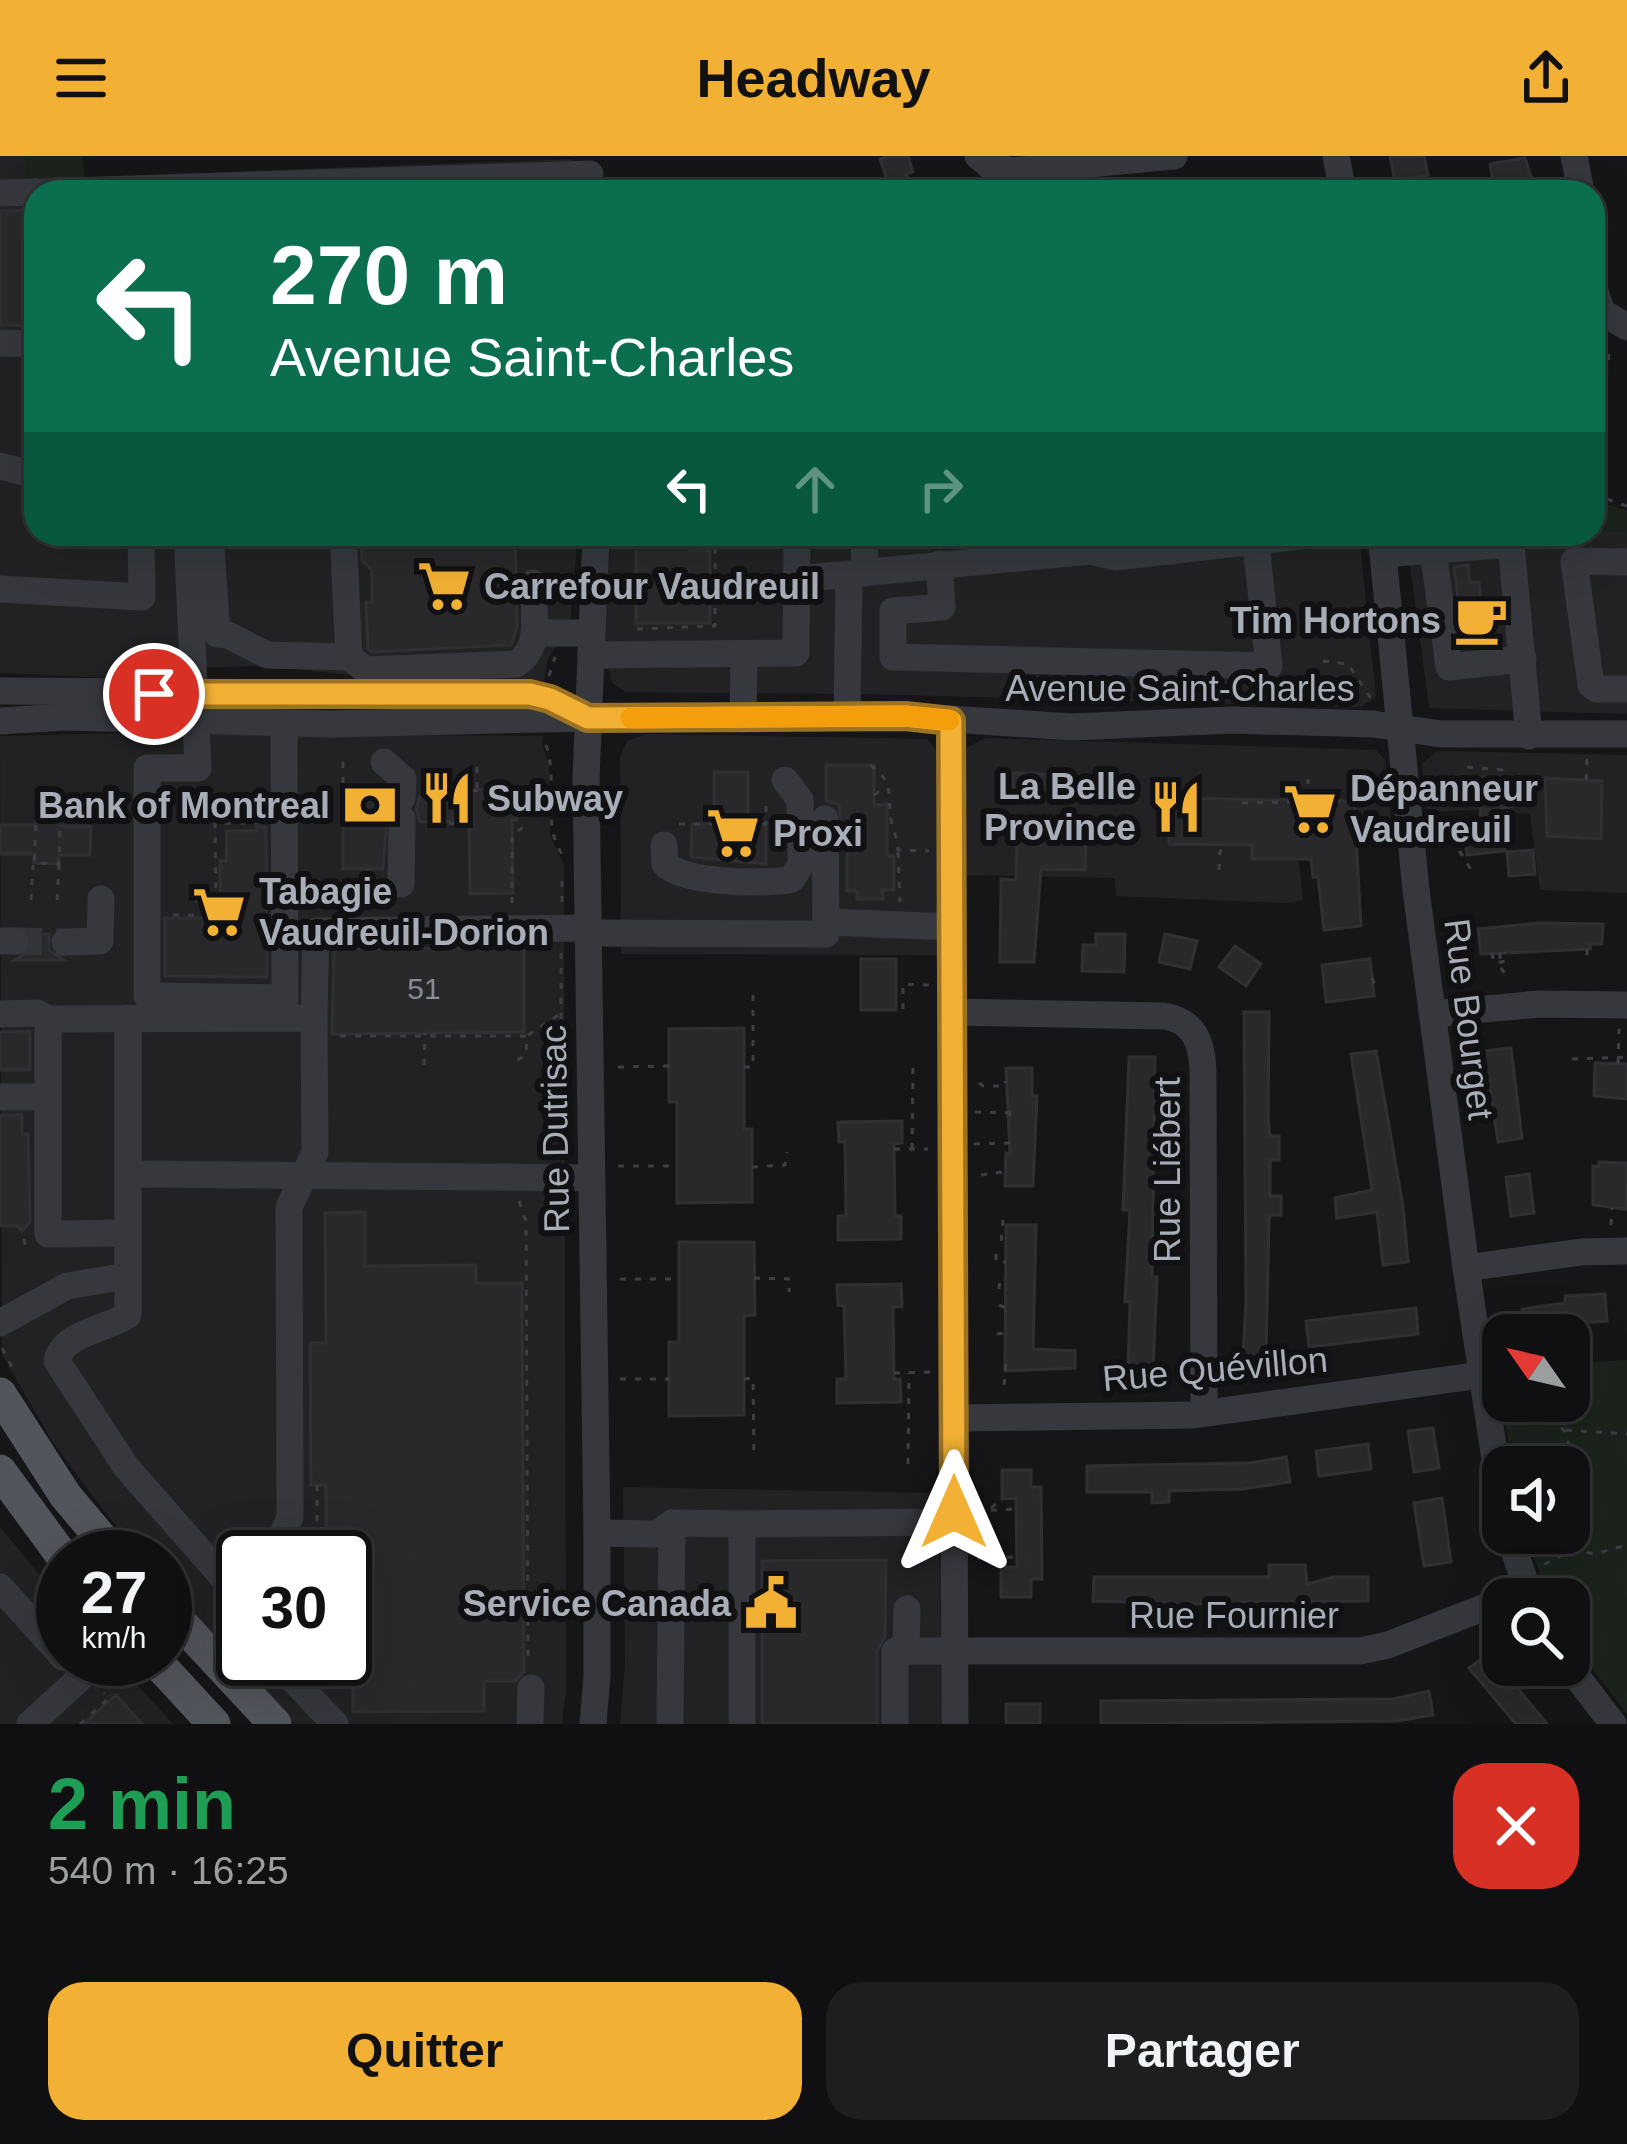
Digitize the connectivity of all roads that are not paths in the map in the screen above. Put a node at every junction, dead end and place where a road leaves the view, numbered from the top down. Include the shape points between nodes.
1 (978, 156) edge
2 (1174, 156) edge
3 (590, 174) edge
4 (546, 180) edge
5 (141, 546) edge
6 (189, 546) edge
7 (211, 546) edge
8 (344, 546) edge
9 (595, 546) edge
10 (797, 546) edge
11 (862, 546) edge
12 (1193, 546) edge
13 (1256, 546) edge
14 (1382, 546) edge
15 (1399, 546) edge
16 (1484, 546) edge
17 (1510, 546) edge
18 (1433, 550) junction
19 (1627, 562) edge
20 (939, 564) junction
21 (857, 574) junction
22 (797, 579) junction
23 (533, 583) dead end
24 (0, 589) edge
25 (534, 633) junction
26 (591, 644) junction
27 (744, 654) junction
28 (349, 656) junction
29 (1523, 659) junction
30 (1627, 689) edge
31 (0, 691) edge
32 (330, 694) junction
33 (196, 708) junction
34 (847, 717) junction
35 (588, 718) junction
36 (743, 719) junction
37 (0, 721) edge
38 (951, 721) junction
39 (284, 724) junction
40 (331, 724) junction
41 (1400, 729) junction
42 (1627, 734) edge
43 (1529, 736) junction
44 (384, 762) dead end
45 (775, 780) road end
46 (825, 819) dead end
47 (664, 834) road end
48 (766, 869) dead end
49 (800, 870) junction
50 (401, 884) dead end
51 (101, 899) dead end
52 (826, 922) junction
53 (952, 927) junction
54 (580, 930) junction
55 (65, 942) tunnel mouth
56 (1623, 1011) edge
57 (952, 1012) junction
58 (0, 1014) edge
59 (1432, 1014) junction
60 (48, 1018) junction
61 (128, 1018) junction
62 (320, 1027) junction
63 (0, 1097) edge
64 (48, 1097) junction
65 (128, 1174) junction
66 (305, 1175) junction
67 (591, 1178) junction
68 (128, 1233) junction
69 (1619, 1243) edge
70 (1466, 1268) junction
71 (128, 1276) junction
72 (0, 1323) edge
73 (1481, 1375) junction
74 (0, 1394) edge
75 (1204, 1413) junction
76 (954, 1418) junction
77 (1492, 1446) edge
78 (0, 1472) edge
79 (961, 1517) junction
80 (671, 1522) junction
81 (742, 1524) junction
82 (43, 1530) edge
83 (94, 1530) edge
84 (286, 1530) edge
85 (597, 1533) junction
86 (216, 1569) edge
87 (0, 1587) edge
88 (1482, 1607) edge
89 (907, 1609) dead end
90 (36, 1623) edge
91 (192, 1635) edge
92 (906, 1651) junction
93 (955, 1651) junction
94 (529, 1675) road end
95 (64, 1686) edge
96 (179, 1686) edge
97 (306, 1686) edge
98 (1584, 1686) edge
99 (30, 1724) edge
100 (214, 1724) edge
101 (275, 1724) edge
102 (335, 1724) edge
103 (530, 1724) edge
104 (593, 1724) edge
105 (670, 1724) edge
106 (742, 1724) edge
107 (895, 1724) edge
108 (956, 1724) edge
109 (1613, 1724) edge

1 - 2 street via 1012,171
3 - 4 street
5 - 24 street via 142,597
6 - 33 street
7 - 28 street via 217,634 267,655
8 - 28 street
9 - 26 street, Rue Dutrisac
10 - 22 street
11 - 21 street
12 - 20 street
13 - 20 street via 1269,666 893,657 893,611 942,607
14 - 41 street, Rue Bourget
15 - 18 street
16 - 18 street
17 - 29 street
18 - 29 street via 1449,668
19 - 30 street via 1574,561 1591,685
20 - 21 street
21 - 22 street
21 - 34 street
22 - 27 street via 796,653
23 - 25 street
25 - 26 street
25 - 28 street via 530,655 507,667 366,670
26 - 27 street
26 - 35 street, Rue Dutrisac
27 - 36 street
29 - 43 street
31 - 33 street, Avenue Saint-Charles
32 - 33 street, Avenue Saint-Charles
32 - 35 street, Avenue Saint-Charles via 530,694
32 - 40 street
33 - 37 street, Avenue Saint-Charles
33 - 39 street, Avenue Saint-Charles
33 - 39 street via 198,768 147,768 147,997 285,998
34 - 36 street, Avenue Saint-Charles
34 - 38 street, Avenue Saint-Charles
35 - 36 street, Avenue Saint-Charles
35 - 40 street, Avenue Saint-Charles
35 - 54 street, Rue Dutrisac
38 - 41 street, Avenue Saint-Charles
38 - 53 street
39 - 40 street, Avenue Saint-Charles
41 - 43 street, Avenue Saint-Charles
41 - 59 street, Rue Bourget via 1379,778
42 - 43 street, Avenue Saint-Charles
44 - 50 street via 403,779
45 - 49 street via 800,800
46 - 52 street
47 - 49 street via 670,870 708,871 725,882 787,881
48 - 49 street
51 - 55 street via 100,941
52 - 53 street
52 - 54 street via 826,934
53 - 57 street
54 - 62 street via 316,931
54 - 67 street, Rue Dutrisac
56 - 59 street via 1539,1004
57 - 75 street, Rue Liébert via 1172,1017 1196,1035 1203,1070
57 - 76 street
58 - 60 street
59 - 70 street, Rue Bourget
60 - 61 street
60 - 64 street
61 - 62 street
61 - 65 street
62 - 66 street via 315,1153
63 - 64 street
64 - 68 street via 48,1234
65 - 66 street
65 - 68 street
66 - 67 street
66 - 84 street via 289,1208
67 - 85 street, Rue Dutrisac
68 - 71 street
69 - 70 street
70 - 73 street, Rue Bourget
71 - 72 street via 67,1286
71 - 86 street via 125,1318 66,1344 57,1360 126,1467
73 - 75 street, Rue Quévillon
73 - 77 street, Rue Bourget
74 - 83 main road
75 - 76 street, Rue Quévillon
76 - 79 street
78 - 82 main road
79 - 81 street
79 - 93 street
80 - 81 street
80 - 85 street via 656,1534
80 - 105 street
81 - 106 street
85 - 104 street, Rue Dutrisac
87 - 90 street
88 - 93 street, Rue Fournier via 1360,1651
89 - 92 street
91 - 101 main road
92 - 93 street, Rue Fournier
92 - 107 street via 895,1651
93 - 108 street
94 - 103 street
95 - 99 street
96 - 100 main road
97 - 102 street
98 - 109 street

